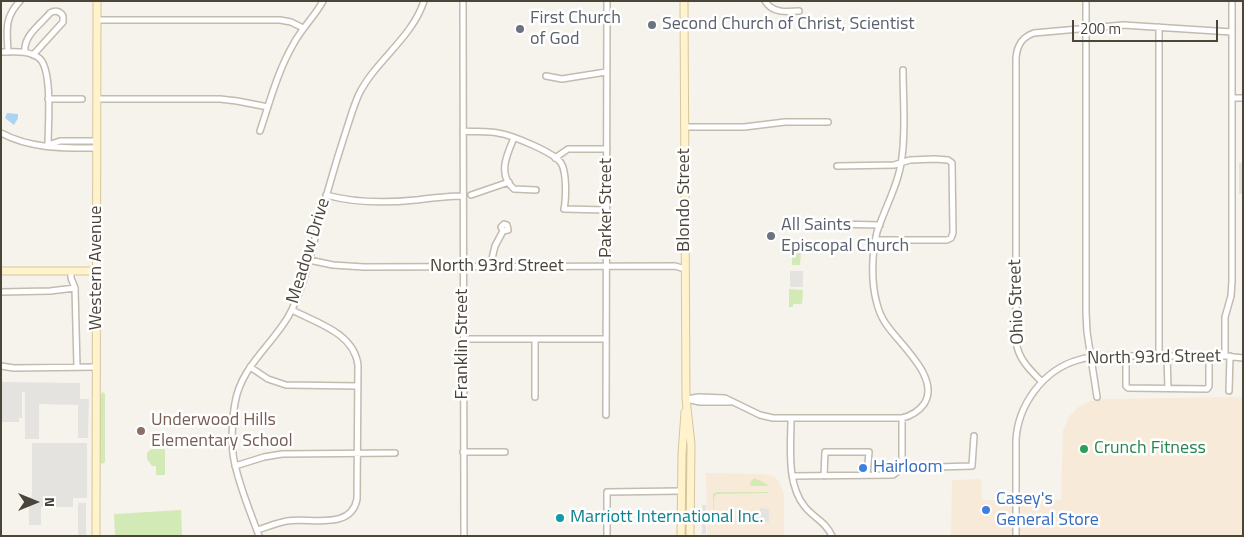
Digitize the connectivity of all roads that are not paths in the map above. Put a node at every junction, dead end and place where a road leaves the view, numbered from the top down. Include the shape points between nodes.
1 (20, 1) edge
2 (97, 1) edge
3 (323, 1) edge
4 (424, 1) edge
5 (463, 1) edge
6 (607, 1) edge
7 (684, 1) edge
8 (765, 1) edge
9 (1086, 1) edge
10 (1232, 1) edge
11 (799, 11) dead end
12 (97, 20) junction
13 (1159, 27) junction
14 (303, 28) junction
15 (1086, 28) junction
16 (1232, 32) junction
17 (1, 52) edge
18 (8, 52) junction
19 (26, 52) junction
20 (33, 55) junction
21 (903, 70) dead end
22 (606, 72) junction
23 (546, 76) dead end
24 (1232, 98) junction
25 (1243, 98) edge
26 (48, 99) junction
27 (97, 99) junction
28 (82, 100) dead end
29 (268, 108) junction
30 (828, 122) dead end
31 (686, 127) junction
32 (260, 131) dead end
33 (463, 131) junction
34 (1, 133) edge
35 (514, 138) junction
36 (97, 144) junction
37 (48, 145) junction
38 (606, 150) junction
39 (555, 158) junction
40 (901, 163) junction
41 (836, 166) dead end
42 (509, 182) junction
43 (536, 190) dead end
44 (326, 195) junction
45 (471, 195) dead end
46 (463, 196) junction
47 (606, 210) junction
48 (835, 224) dead end
49 (880, 225) junction
50 (503, 232) dead end
51 (876, 240) junction
52 (309, 260) junction
53 (463, 267) junction
54 (490, 267) junction
55 (606, 267) junction
56 (685, 269) junction
57 (96, 270) junction
58 (1, 271) edge
59 (71, 271) junction
60 (75, 288) junction
61 (1, 292) edge
62 (292, 310) junction
63 (465, 339) junction
64 (535, 339) junction
65 (606, 339) junction
66 (1126, 356) junction
67 (1159, 356) junction
68 (1168, 356) junction
69 (1209, 356) junction
70 (1227, 356) junction
71 (1091, 357) junction
72 (1243, 358) edge
73 (1, 366) edge
74 (77, 367) junction
75 (96, 367) junction
76 (250, 367) junction
77 (1042, 382) junction
78 (358, 386) junction
79 (1168, 388) junction
80 (1229, 391) dead end
81 (535, 397) dead end
82 (1097, 397) dead end
83 (686, 399) junction
84 (606, 415) dead end
85 (904, 418) junction
86 (791, 419) junction
87 (974, 436) dead end
88 (463, 452) junction
89 (506, 452) dead end
90 (358, 453) junction
91 (395, 453) dead end
92 (235, 466) junction
93 (902, 468) junction
94 (868, 475) junction
95 (792, 476) junction
96 (824, 476) junction
97 (681, 490) junction
98 (258, 533) edge
99 (96, 536) edge
100 (464, 536) edge
101 (607, 536) edge
102 (681, 536) edge
103 (690, 536) edge
104 (832, 536) edge
105 (1016, 536) edge

1 - 18 street via 8,20
2 - 12 main road, Western Avenue
3 - 14 street
4 - 44 street, Meadow Drive via 413,25 374,70 359,95
5 - 33 street, Franklin Street
6 - 22 street, Parker Street
7 - 31 main road, Blondo Street
8 - 11 street via 775,10
9 - 15 street
10 - 16 street
12 - 14 street via 280,20
12 - 27 main road, Western Avenue
13 - 15 street
13 - 16 street
13 - 67 street
14 - 29 street via 287,57
15 - 71 street via 1086,312
15 - 77 street, Ohio Street via 1029,35 1019,43 1016,53 1016,341 1023,362
16 - 24 street
17 - 18 street
18 - 19 street
19 - 20 street
19 - 20 street via 28,37 50,13 60,12 63,16 61,25
20 - 26 street via 42,61 46,69
21 - 40 street
22 - 23 street via 562,79
22 - 38 street, Parker Street
24 - 25 street
24 - 70 street via 1232,281 1225,317
26 - 28 street
26 - 37 street
27 - 29 street via 220,99
27 - 36 main road, Western Avenue
29 - 32 street
30 - 31 street
31 - 56 main road, Blondo Street
33 - 35 street via 497,132
33 - 46 street, Franklin Street
34 - 37 street via 24,143
35 - 39 street
35 - 42 street via 504,163
36 - 37 street via 59,148
36 - 57 main road, Western Avenue
38 - 39 street via 568,149
38 - 47 street, Parker Street
39 - 47 street via 564,168 564,210
40 - 41 street
40 - 49 street
40 - 51 street via 935,159 952,163 953,233 946,240
42 - 43 street via 514,189
42 - 45 street
44 - 46 street via 363,200
44 - 52 street, Meadow Drive
46 - 53 street, Franklin Street
47 - 55 street, Parker Street
48 - 49 street
49 - 51 street
50 - 54 street
51 - 85 street via 874,290 878,310 928,383 923,406
52 - 53 street, North 93rd Street via 350,267
52 - 62 street, Meadow Drive
53 - 54 street, North 93rd Street
53 - 63 street, Franklin Street
54 - 55 street, North 93rd Street
55 - 56 street, North 93rd Street via 675,266
55 - 65 street, Parker Street
56 - 83 main road, Blondo Street
57 - 59 main road
57 - 75 main road, Western Avenue
58 - 59 main road
59 - 60 street
60 - 61 street
60 - 74 street
62 - 76 street, Meadow Drive
62 - 78 street via 347,340 357,358
63 - 64 street
63 - 88 street, Franklin Street
64 - 65 street
64 - 81 street
65 - 84 street, Parker Street
66 - 67 street, North 93rd Street
66 - 71 street, North 93rd Street
66 - 79 street via 1128,388
67 - 68 street, North 93rd Street
68 - 69 street, North 93rd Street
68 - 79 street
69 - 70 street, North 93rd Street
69 - 79 street via 1207,389
70 - 72 street, North 93rd Street
70 - 80 street
71 - 77 street, North 93rd Street via 1067,364
71 - 82 street
73 - 74 street
74 - 75 street
75 - 99 main road, Western Avenue
76 - 78 street via 268,379 286,385
76 - 92 street, Meadow Drive via 240,383 235,404
77 - 105 street via 1027,403 1018,427
78 - 90 street
83 - 86 street via 734,403 768,417
83 - 97 main road, Blondo Street
83 - 103 main road, Blondo Street via 690,444
85 - 86 street
85 - 93 street
86 - 95 street
87 - 93 street via 972,466
88 - 89 street
88 - 100 street, Franklin Street
90 - 91 street
90 - 92 street via 282,454
90 - 98 street via 358,498 350,514 342,519 286,521
92 - 98 street, Meadow Drive
93 - 94 street via 893,475
94 - 96 street
94 - 96 street via 869,452 824,452
95 - 96 street
95 - 104 street via 803,504 825,524
97 - 101 street via 607,492
97 - 102 main road, Blondo Street

